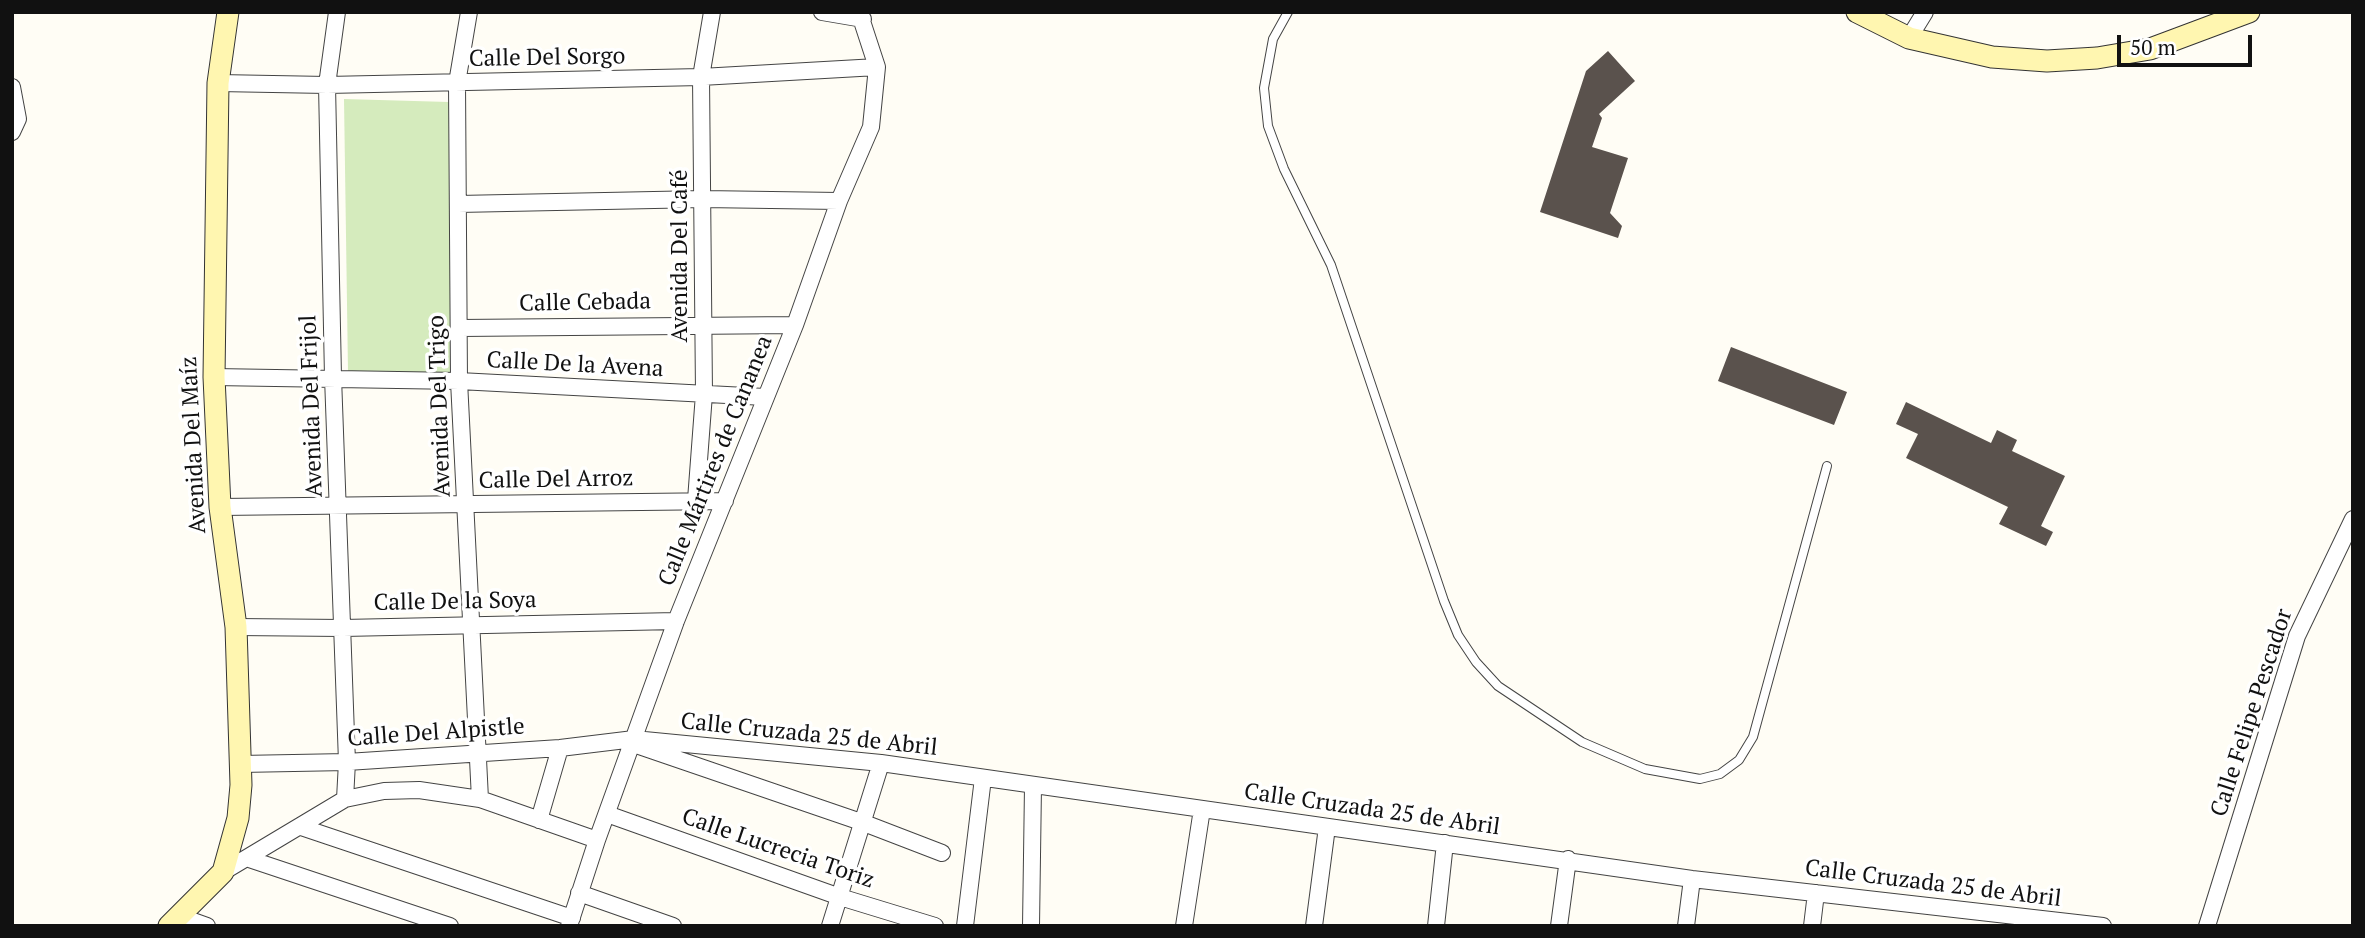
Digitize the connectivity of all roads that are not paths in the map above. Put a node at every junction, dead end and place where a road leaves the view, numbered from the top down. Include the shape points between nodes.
1 (228, 12) edge
2 (337, 12) edge
3 (469, 12) edge
4 (712, 12) edge
5 (822, 12) edge
6 (1288, 12) edge
7 (1857, 12) edge
8 (1925, 12) edge
9 (2249, 12) edge
10 (861, 16) edge
11 (1909, 38) junction
12 (877, 67) junction
13 (701, 77) junction
14 (218, 83) junction
15 (457, 83) junction
16 (327, 85) junction
17 (12, 87) edge
18 (14, 130) edge
19 (703, 199) junction
20 (839, 201) junction
21 (458, 204) junction
22 (702, 324) junction
23 (795, 325) junction
24 (460, 328) junction
25 (214, 377) junction
26 (333, 377) junction
27 (459, 381) junction
28 (704, 394) junction
29 (765, 397) junction
30 (1827, 466) dead end
31 (696, 500) junction
32 (725, 501) junction
33 (466, 505) junction
34 (220, 507) junction
35 (338, 507) junction
36 (2353, 519) edge
37 (676, 621) junction
38 (472, 624) junction
39 (236, 626) junction
40 (343, 628) junction
41 (634, 742) junction
42 (560, 748) junction
43 (478, 753) junction
44 (347, 762) junction
45 (881, 763) junction
46 (240, 764) junction
47 (983, 778) junction
48 (1033, 786) junction
49 (345, 799) junction
50 (480, 799) junction
51 (1202, 809) junction
52 (607, 814) junction
53 (539, 820) junction
54 (864, 823) junction
55 (301, 827) junction
56 (1327, 827) junction
57 (597, 840) junction
58 (1445, 843) junction
59 (942, 853) dead end
60 (249, 859) junction
61 (1568, 859) junction
62 (223, 872) junction
63 (1692, 879) junction
64 (579, 893) junction
65 (1816, 893) junction
66 (840, 897) junction
67 (1941, 909) junction
68 (174, 921) edge
69 (571, 922) edge
70 (207, 926) edge
71 (450, 926) edge
72 (673, 926) edge
73 (830, 926) edge
74 (935, 926) edge
75 (965, 926) edge
76 (1031, 926) edge
77 (1184, 926) edge
78 (1314, 926) edge
79 (1436, 926) edge
80 (1559, 926) edge
81 (1686, 926) edge
82 (1812, 926) edge
83 (1939, 926) edge
84 (2103, 926) edge
85 (2207, 926) edge

1 - 14 street, Avenida Del Maíz
2 - 16 street, Avenida Del Frijol
3 - 15 street, Avenida Del Trigo
4 - 13 street, Avenida Del Café
5 - 10 street
6 - 30 lane via 1273,39 1265,88 1268,126 1331,265 1444,601 1458,635 1498,686 1582,742 1645,769 1700,779 1720,774 1739,760 1753,737
7 - 11 street
8 - 11 street
9 - 11 street via 2150,49 2097,58 1992,57
10 - 12 street, Calle Mártires de Cananea
12 - 13 street, Calle Del Sorgo
12 - 20 street, Calle Mártires de Cananea via 871,127
13 - 15 street, Calle Del Sorgo
13 - 19 street, Avenida Del Café
14 - 16 street, Calle Del Sorgo
14 - 25 street, Avenida Del Maíz
15 - 16 street, Calle Del Sorgo
15 - 21 street, Avenida Del Trigo
16 - 26 street, Avenida Del Frijol
17 - 18 street via 18,109
19 - 20 street
19 - 21 street
19 - 22 street, Avenida Del Café
20 - 23 street, Calle Mártires de Cananea
21 - 24 street, Avenida Del Trigo
22 - 23 street, Calle Cebada
22 - 24 street, Calle Cebada
22 - 28 street, Avenida Del Café
23 - 29 street, Calle Mártires de Cananea
24 - 27 street, Avenida Del Trigo
25 - 26 street, Calle De la Avena
25 - 34 street, Avenida Del Maíz
26 - 27 street, Calle De la Avena
26 - 35 street, Avenida Del Frijol
27 - 28 street, Calle De la Avena
27 - 33 street, Avenida Del Trigo
28 - 29 street, Calle De la Avena
28 - 31 street, Avenida Del Café
29 - 32 street, Calle Mártires de Cananea
31 - 32 street, Calle Del Arroz
31 - 33 street, Calle Del Arroz
32 - 37 street, Calle Mártires de Cananea
33 - 35 street, Calle Del Arroz
33 - 38 street, Avenida Del Trigo
34 - 35 street, Calle Del Arroz
34 - 39 street, Avenida Del Maíz
35 - 40 street, Avenida Del Frijol
36 - 85 street, Calle Felipe Pescador via 2297,636
37 - 38 street, Calle De la Soya
37 - 41 street, Calle Mártires de Cananea
38 - 40 street, Calle De la Soya
38 - 43 street, Avenida Del Trigo
39 - 40 street, Calle De la Soya
39 - 46 street, Avenida Del Maíz
40 - 44 street, Avenida Del Frijol
41 - 42 street, Calle Del Alpistle
41 - 45 street, Calle Cruzada 25 de Abril
41 - 52 street, Calle Mártires de Cananea
41 - 54 street
42 - 43 street, Calle Del Alpistle
42 - 53 street
43 - 44 street, Calle Del Alpistle
43 - 50 street, Avenida Del Trigo
44 - 46 street, Calle Del Alpistle
44 - 49 street, Avenida Del Frijol
45 - 47 street, Calle Cruzada 25 de Abril
45 - 54 street
46 - 62 street, Avenida Del Maíz via 238,818
47 - 48 street, Calle Cruzada 25 de Abril
47 - 75 street
48 - 51 street, Calle Cruzada 25 de Abril
48 - 76 street
49 - 50 street via 384,790
49 - 55 street
50 - 53 street
51 - 56 street, Calle Cruzada 25 de Abril
51 - 77 street
52 - 57 street, Calle Mártires de Cananea
52 - 66 street, Calle Lucrecia Toriz
53 - 57 street
54 - 59 street
54 - 66 street
55 - 60 street
55 - 69 street
56 - 58 street, Calle Cruzada 25 de Abril
56 - 78 street
57 - 64 street, Calle Mártires de Cananea
58 - 61 street, Calle Cruzada 25 de Abril
58 - 79 street
60 - 62 street
60 - 71 street
61 - 63 street, Calle Cruzada 25 de Abril
61 - 80 street
62 - 68 street
63 - 65 street, Calle Cruzada 25 de Abril
63 - 81 street
64 - 69 street, Calle Mártires de Cananea
64 - 72 street
65 - 67 street, Calle Cruzada 25 de Abril
65 - 82 street
66 - 73 street
66 - 74 street, Calle Lucrecia Toriz
67 - 83 street
67 - 84 street, Calle Cruzada 25 de Abril
68 - 70 street

